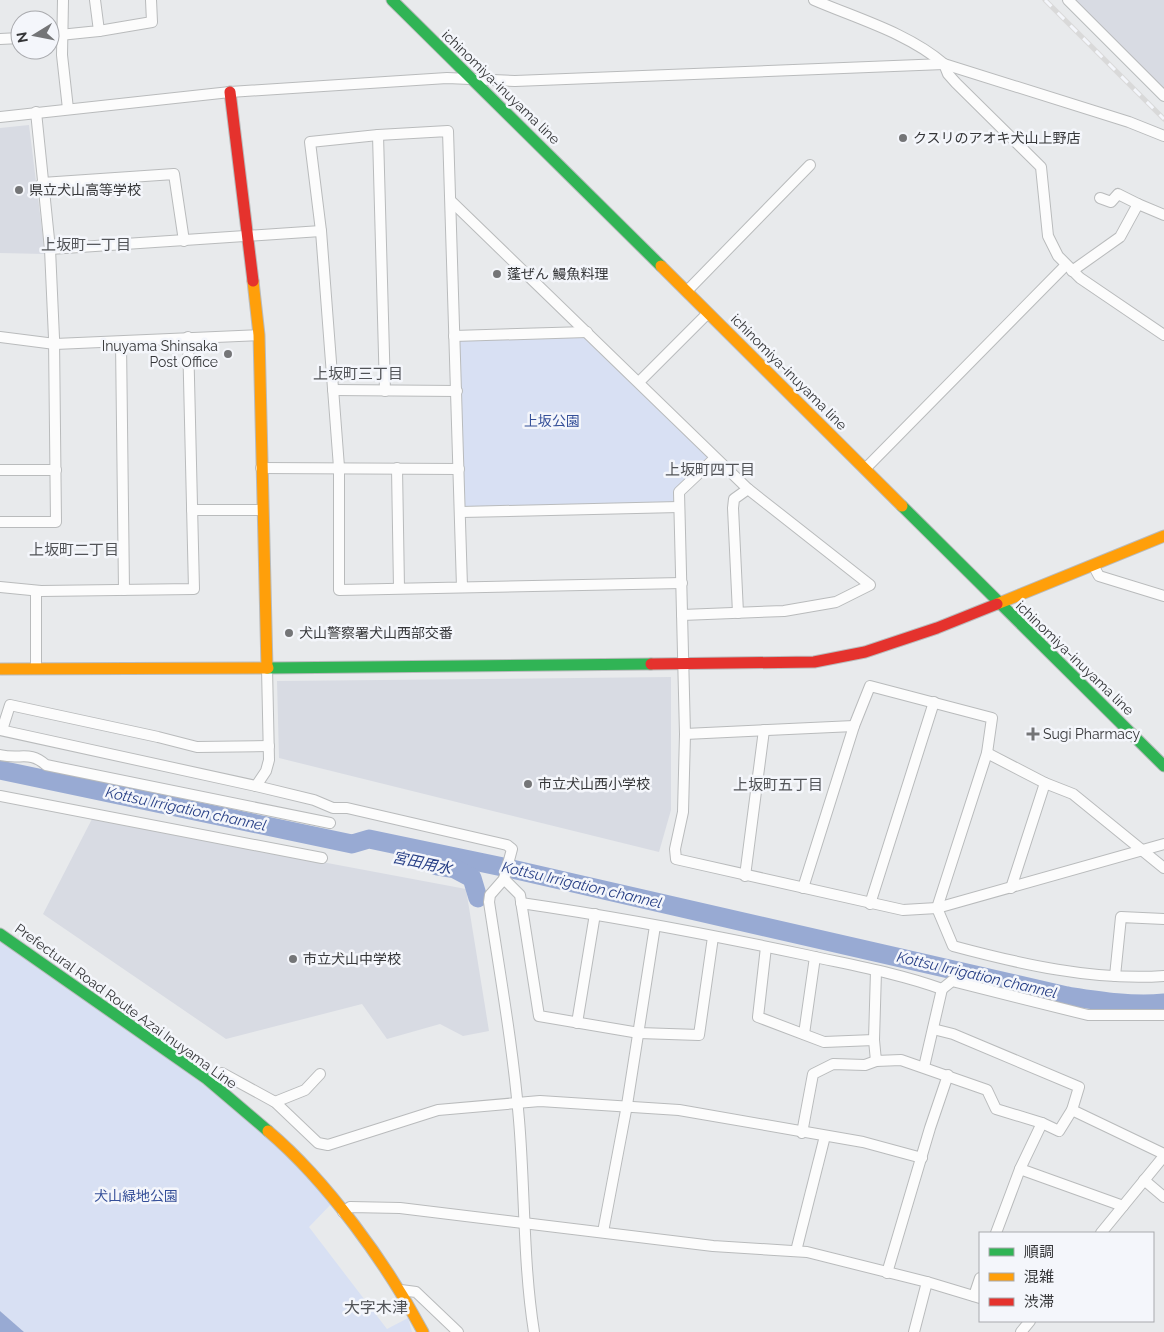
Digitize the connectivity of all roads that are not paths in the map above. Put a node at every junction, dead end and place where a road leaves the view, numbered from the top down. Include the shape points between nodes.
1 (63, 0) edge
2 (95, 0) edge
3 (151, 0) edge
4 (392, 0) edge
5 (814, 0) edge
6 (1068, 0) edge
7 (99, 31) junction
8 (62, 34) junction
9 (944, 64) junction
10 (472, 78) junction
11 (230, 92) junction
12 (1164, 96) edge
13 (68, 109) junction
14 (36, 112) junction
15 (0, 117) edge
16 (378, 135) junction
17 (1164, 136) edge
18 (810, 165) dead end
19 (42, 183) junction
20 (1100, 198) dead end
21 (451, 201) junction
22 (1138, 204) junction
23 (1164, 215) edge
24 (320, 231) junction
25 (246, 238) junction
26 (184, 241) junction
27 (50, 249) junction
28 (1069, 268) junction
29 (687, 291) junction
30 (708, 313) junction
31 (588, 332) junction
32 (259, 334) junction
33 (1164, 335) edge
34 (454, 336) junction
35 (0, 337) edge
36 (188, 338) junction
37 (121, 342) junction
38 (55, 344) junction
39 (639, 382) junction
40 (333, 390) junction
41 (385, 391) junction
42 (457, 391) junction
43 (715, 458) junction
44 (339, 467) junction
45 (261, 468) junction
46 (397, 468) junction
47 (459, 469) junction
48 (865, 469) junction
49 (0, 470) edge
50 (56, 470) junction
51 (748, 489) junction
52 (679, 507) junction
53 (192, 510) junction
54 (262, 510) junction
55 (461, 512) junction
56 (0, 522) edge
57 (1164, 529) edge
58 (1164, 536) edge
59 (1149, 541) junction
60 (1164, 542) edge
61 (1093, 565) junction
62 (682, 583) junction
63 (0, 587) edge
64 (462, 587) junction
65 (399, 588) junction
66 (124, 590) junction
67 (36, 591) junction
68 (1164, 596) edge
69 (998, 604) junction
70 (738, 613) junction
71 (682, 615) junction
72 (683, 665) junction
73 (36, 668) junction
74 (267, 668) junction
75 (0, 669) edge
76 (934, 702) junction
77 (854, 726) junction
78 (1, 730) edge
79 (764, 730) junction
80 (685, 734) junction
81 (269, 746) junction
82 (987, 753) junction
83 (0, 755) edge
84 (1164, 766) edge
85 (1045, 783) junction
86 (256, 786) junction
87 (0, 796) edge
88 (330, 823) dead end
89 (1164, 844) edge
90 (1142, 851) junction
91 (322, 858) dead end
92 (1164, 868) edge
93 (745, 876) junction
94 (504, 879) junction
95 (803, 888) junction
96 (1011, 888) junction
97 (522, 898) junction
98 (870, 904) junction
99 (937, 908) junction
100 (595, 914) junction
101 (1164, 919) edge
102 (655, 926) junction
103 (0, 934) edge
104 (713, 937) junction
105 (766, 947) junction
106 (815, 957) junction
107 (876, 971) junction
108 (1115, 976) junction
109 (1164, 976) edge
110 (942, 989) junction
111 (1164, 1015) edge
112 (577, 1023) junction
113 (934, 1029) junction
114 (639, 1033) junction
115 (804, 1034) junction
116 (874, 1040) junction
117 (876, 1061) junction
118 (924, 1067) junction
119 (320, 1074) dead end
120 (948, 1075) junction
121 (207, 1079) junction
122 (275, 1102) junction
123 (518, 1103) junction
124 (627, 1105) junction
125 (1072, 1110) junction
126 (1042, 1123) junction
127 (802, 1133) junction
128 (825, 1136) junction
129 (1164, 1155) edge
130 (922, 1158) junction
131 (1160, 1167) edge
132 (1020, 1169) junction
133 (1144, 1180) junction
134 (1164, 1197) edge
135 (1123, 1206) junction
136 (343, 1212) junction
137 (526, 1223) junction
138 (603, 1232) junction
139 (996, 1232) edge
140 (1101, 1232) edge
141 (796, 1251) junction
142 (887, 1273) junction
143 (927, 1282) junction
144 (979, 1284) edge
145 (401, 1290) junction
146 (977, 1297) edge
147 (1029, 1322) edge
148 (423, 1332) edge
149 (458, 1332) edge
150 (534, 1332) edge
151 (914, 1332) edge
152 (1021, 1332) edge

1 - 8 street
2 - 7 street
3 - 7 street via 152,22
4 - 10 street, ichinomiya-inuyama line
5 - 9 street via 905,38
6 - 12 street
7 - 8 street
8 - 13 street
9 - 10 street via 515,81
9 - 17 street
9 - 28 street via 956,83 1041,168 1048,236
10 - 11 street
10 - 29 street, ichinomiya-inuyama line
11 - 13 street
11 - 25 street
13 - 14 street
14 - 15 street
14 - 19 street
16 - 21 street via 448,131
16 - 24 street via 310,142
16 - 41 street
18 - 29 street
19 - 26 street via 174,174
19 - 27 street
20 - 22 street via 1111,202 1118,194
21 - 31 street
21 - 34 street
22 - 23 street
22 - 28 street via 1120,237
24 - 25 street
24 - 40 street
25 - 26 street
25 - 32 street
26 - 27 street
27 - 38 street
28 - 33 street
28 - 48 street
29 - 30 street, ichinomiya-inuyama line
30 - 39 street
30 - 48 street, ichinomiya-inuyama line
31 - 34 street
31 - 39 street
32 - 36 street
32 - 45 street
34 - 42 street
35 - 38 street
36 - 37 street
36 - 53 street
37 - 38 street
37 - 66 street
38 - 50 street
39 - 43 street
40 - 41 street
40 - 44 street
41 - 42 street
42 - 47 street
43 - 51 street
43 - 52 street via 679,492
44 - 45 street
44 - 46 street
44 - 65 street via 339,590
45 - 54 street
46 - 47 street
46 - 65 street
47 - 55 street
48 - 69 street, ichinomiya-inuyama line
49 - 50 street
50 - 56 street via 56,522
51 - 70 street via 734,499 733,508
51 - 70 street via 870,585 836,602 784,611
52 - 55 street
52 - 62 street
53 - 54 street
53 - 66 street via 194,588
54 - 74 street
55 - 64 street
57 - 59 street
58 - 59 street
59 - 60 street
59 - 61 street
61 - 68 street via 1099,576
61 - 69 street
62 - 64 street
62 - 71 street
63 - 67 street
64 - 65 street
66 - 67 street
67 - 73 street
69 - 72 street via 865,652 814,662
69 - 84 street, ichinomiya-inuyama line
70 - 71 street
71 - 72 street
72 - 74 street
72 - 80 street
73 - 74 street
73 - 75 street
74 - 81 street
76 - 77 street via 870,686
76 - 82 street via 992,718
76 - 98 street
77 - 79 street
77 - 95 street
78 - 81 street via 10,705 197,747
78 - 86 street
79 - 80 street
79 - 93 street
80 - 93 street via 683,812 676,859
81 - 86 street via 266,771
82 - 85 street
82 - 99 street
83 - 88 street via 19,758 28,755 37,757 46,765
85 - 90 street via 1073,794
85 - 96 street
86 - 94 street via 333,808 347,808 507,845 512,849
87 - 91 street
89 - 90 street
90 - 92 street
90 - 96 street
93 - 95 street
94 - 97 street
94 - 123 street via 489,902
95 - 98 street
96 - 99 street
97 - 100 street
97 - 112 street via 539,1016
98 - 99 street via 903,910
99 - 108 street via 953,946 1052,968
100 - 102 street
100 - 112 street
101 - 108 street via 1121,917
102 - 104 street
102 - 114 street
103 - 121 street, Prefectural Road Route Azai Inuyama Line
104 - 105 street
104 - 114 street via 699,1035
105 - 106 street
105 - 115 street via 758,1017
106 - 107 street
106 - 115 street
107 - 110 street via 916,979
107 - 116 street
108 - 109 street
110 - 111 street via 952,981 1088,1015
110 - 113 street
112 - 114 street
113 - 118 street
113 - 125 street via 1079,1087
114 - 124 street
115 - 116 street via 824,1042
116 - 117 street
117 - 118 street via 901,1060
117 - 127 street via 865,1065 833,1064 813,1074
118 - 120 street
119 - 122 street via 305,1090
120 - 126 street via 987,1090 996,1108
120 - 130 street
121 - 122 street via 222,1073
121 - 136 street, Prefectural Road Route Azai Inuyama Line via 292,1151
122 - 123 street via 318,1143 328,1145 438,1110
123 - 124 street
123 - 137 street
124 - 127 street via 724,1117
124 - 138 street
125 - 126 street via 1059,1131
125 - 129 street
126 - 132 street
127 - 128 street
128 - 130 street via 863,1142
128 - 141 street
129 - 131 street
130 - 142 street
131 - 133 street
132 - 135 street
132 - 139 street
133 - 134 street
133 - 135 street
135 - 140 street
136 - 137 street via 350,1207 400,1208
136 - 145 street, Prefectural Road Route Azai Inuyama Line
137 - 138 street
137 - 150 street via 529,1304
138 - 141 street via 713,1246
141 - 142 street
142 - 143 street
143 - 146 street
143 - 151 street
144 - 146 street
145 - 148 street, Prefectural Road Route Azai Inuyama Line
145 - 149 street via 416,1292
147 - 152 street

